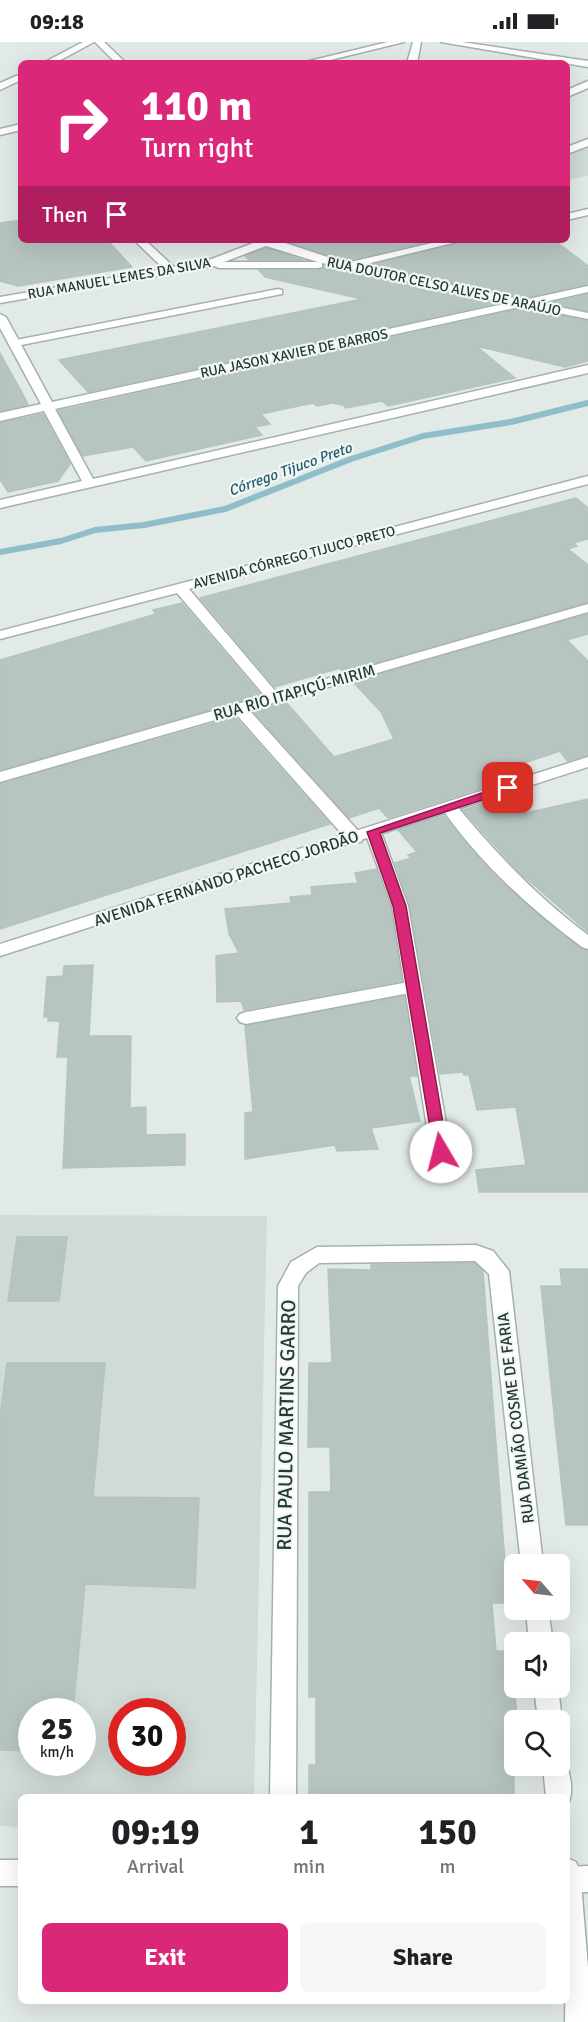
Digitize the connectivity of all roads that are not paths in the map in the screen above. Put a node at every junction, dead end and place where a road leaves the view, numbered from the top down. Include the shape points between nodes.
1 (90, 42) edge
2 (99, 42) edge
3 (400, 42) edge
4 (417, 42) edge
5 (445, 42) edge
6 (54, 60) edge
7 (117, 60) edge
8 (319, 60) edge
9 (413, 60) edge
10 (562, 60) edge
11 (570, 61) edge
12 (588, 64) edge
13 (18, 78) edge
14 (588, 84) edge
15 (0, 87) edge
16 (570, 93) edge
17 (18, 128) edge
18 (0, 132) edge
19 (588, 142) edge
20 (570, 151) edge
21 (588, 212) edge
22 (570, 216) edge
23 (142, 243) edge
24 (263, 243) edge
25 (274, 243) edge
26 (446, 243) edge
27 (202, 266) junction
28 (343, 266) junction
29 (170, 269) junction
30 (588, 289) edge
31 (278, 292) dead end
32 (0, 300) edge
33 (526, 302) junction
34 (588, 316) edge
35 (0, 317) edge
36 (4, 332) edge
37 (16, 343) junction
38 (588, 369) edge
39 (48, 407) junction
40 (0, 417) edge
41 (588, 480) edge
42 (89, 483) junction
43 (0, 504) edge
44 (180, 587) junction
45 (588, 608) edge
46 (0, 635) edge
47 (274, 698) junction
48 (238, 708) junction
49 (588, 762) edge
50 (0, 777) edge
51 (449, 807) junction
52 (373, 832) junction
53 (355, 838) junction
54 (588, 943) edge
55 (0, 950) edge
56 (414, 987) junction
57 (246, 1018) dead end
58 (441, 1152) dead end
59 (499, 1271) joint
60 (531, 1554) edge
61 (556, 1776) edge
62 (283, 1794) edge
63 (559, 1794) edge
64 (0, 1873) edge
65 (18, 1873) edge
66 (573, 1877) edge
67 (579, 2022) edge

1 - 6 street
2 - 7 street
3 - 8 street
4 - 9 street
5 - 10 street
11 - 12 street
13 - 15 street
14 - 16 street
17 - 18 street
19 - 20 street
21 - 22 street
23 - 29 street
24 - 27 street, RUA MANUEL LEMES DA SILVA
25 - 28 street, RUA DOUTOR CELSO ALVES DE ARAÚJO
26 - 28 street
27 - 28 street
27 - 29 street, RUA MANUEL LEMES DA SILVA
28 - 33 street, RUA DOUTOR CELSO ALVES DE ARAÚJO
29 - 32 street, RUA MANUEL LEMES DA SILVA
30 - 33 street, RUA JASON XAVIER DE BARROS
31 - 37 street
33 - 34 street, RUA DOUTOR CELSO ALVES DE ARAÚJO
33 - 39 street, RUA JASON XAVIER DE BARROS
35 - 36 street
36 - 37 street
37 - 39 street
38 - 42 street
39 - 40 street, RUA JASON XAVIER DE BARROS
39 - 42 street
41 - 44 street, AVENIDA CÓRREGO TIJUCO PRETO
42 - 43 street
44 - 46 street, AVENIDA CÓRREGO TIJUCO PRETO
44 - 47 street
45 - 47 street, RUA RIO ITAPIÇÚ-MIRIM
47 - 48 street, RUA RIO ITAPIÇÚ-MIRIM
48 - 50 street, RUA RIO ITAPIÇÚ-MIRIM
48 - 53 street
49 - 51 street, AVENIDA FERNANDO PACHECO JORDÃO
51 - 52 street, AVENIDA FERNANDO PACHECO JORDÃO
51 - 54 street via 515,885
52 - 53 street, AVENIDA FERNANDO PACHECO JORDÃO
52 - 56 street via 400,906
53 - 55 street, AVENIDA FERNANDO PACHECO JORDÃO
56 - 57 street
56 - 58 street
59 - 60 street, RUA DAMIÃO COSME DE FARIA
59 - 62 street, RUA PAULO MARTINS GARRO via 486,1257 476,1253 317,1255 303,1261 293,1273 288,1286
61 - 63 street
64 - 65 street
66 - 67 street

